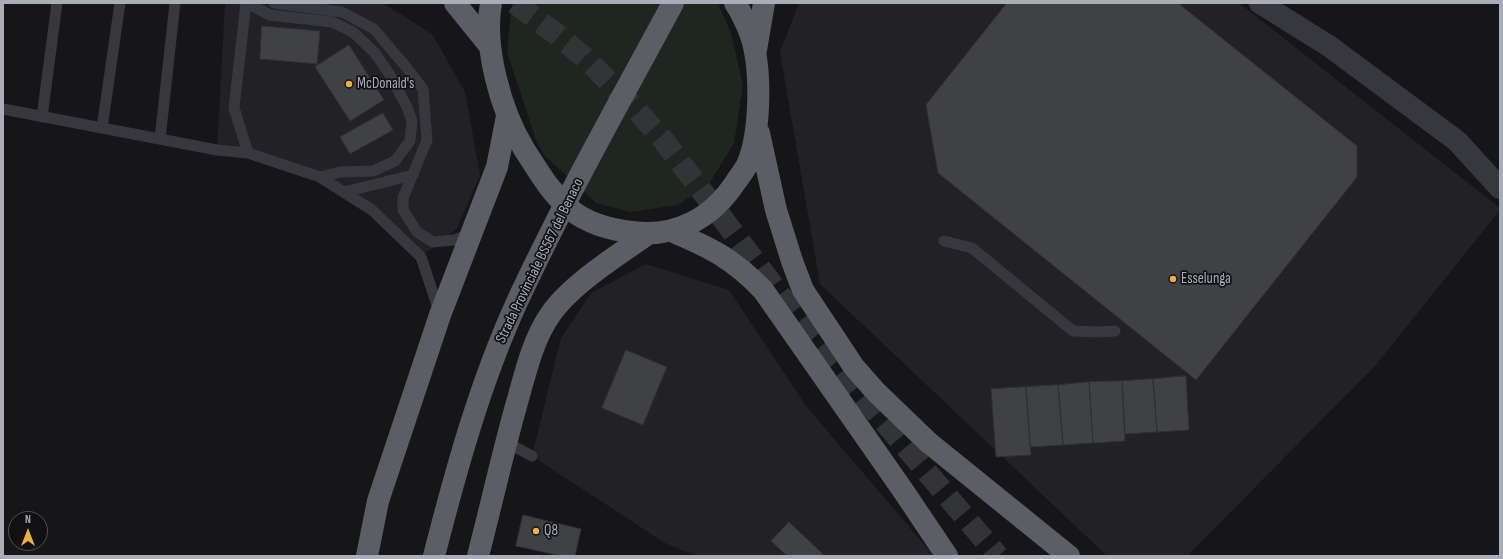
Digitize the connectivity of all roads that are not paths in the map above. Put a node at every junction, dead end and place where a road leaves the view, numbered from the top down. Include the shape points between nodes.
1 (57, 3) edge
2 (120, 3) edge
3 (175, 3) edge
4 (247, 3) edge
5 (274, 3) edge
6 (455, 3) edge
7 (491, 3) edge
8 (673, 3) edge
9 (735, 3) edge
10 (764, 3) edge
11 (1260, 3) edge
12 (490, 46) junction
13 (755, 55) junction
14 (3, 109) edge
15 (507, 116) junction
16 (42, 117) junction
17 (757, 124) junction
18 (102, 128) junction
19 (160, 139) junction
20 (248, 153) junction
21 (413, 174) junction
22 (320, 177) junction
23 (1500, 188) edge
24 (344, 192) junction
25 (671, 231) junction
26 (472, 234) junction
27 (648, 234) junction
28 (944, 241) dead end
29 (440, 314) junction
30 (1115, 330) dead end
31 (506, 442) junction
32 (532, 456) dead end
33 (367, 556) edge
34 (434, 556) edge
35 (478, 556) edge
36 (947, 556) edge
37 (1069, 556) edge

1 - 16 lane
2 - 18 lane
3 - 19 lane
4 - 20 lane via 234,108
4 - 22 lane via 270,15 332,22 353,32 375,53 407,107 412,121 410,141 395,161 373,171 340,172
5 - 21 lane via 342,12 374,30 406,67 423,89 428,140
6 - 12 highway
7 - 12 highway via 488,18
8 - 34 highway, Strada Provinciale BS567 del Benaco, bridge via 594,148 517,302 479,399
9 - 13 highway via 750,33
10 - 13 highway
11 - 23 street via 1329,46 1457,141
12 - 15 highway
13 - 17 highway via 758,81
14 - 16 lane
15 - 26 highway via 497,167
15 - 27 highway via 543,180 571,210 586,220 603,226
16 - 18 lane
17 - 25 highway via 746,166 732,188 702,218
17 - 37 highway via 776,210 800,282 854,367 928,442
18 - 19 lane
19 - 20 lane
20 - 22 lane
21 - 24 lane
21 - 26 lane via 403,198 403,210 417,232 433,242 454,240
22 - 24 lane
24 - 29 lane via 372,210 421,257
25 - 27 highway
25 - 36 highway via 730,259 763,290
26 - 29 highway
27 - 31 highway via 569,293 550,314 535,345
28 - 30 lane via 972,248 1073,330
29 - 33 highway via 378,501
31 - 32 lane
31 - 35 highway

